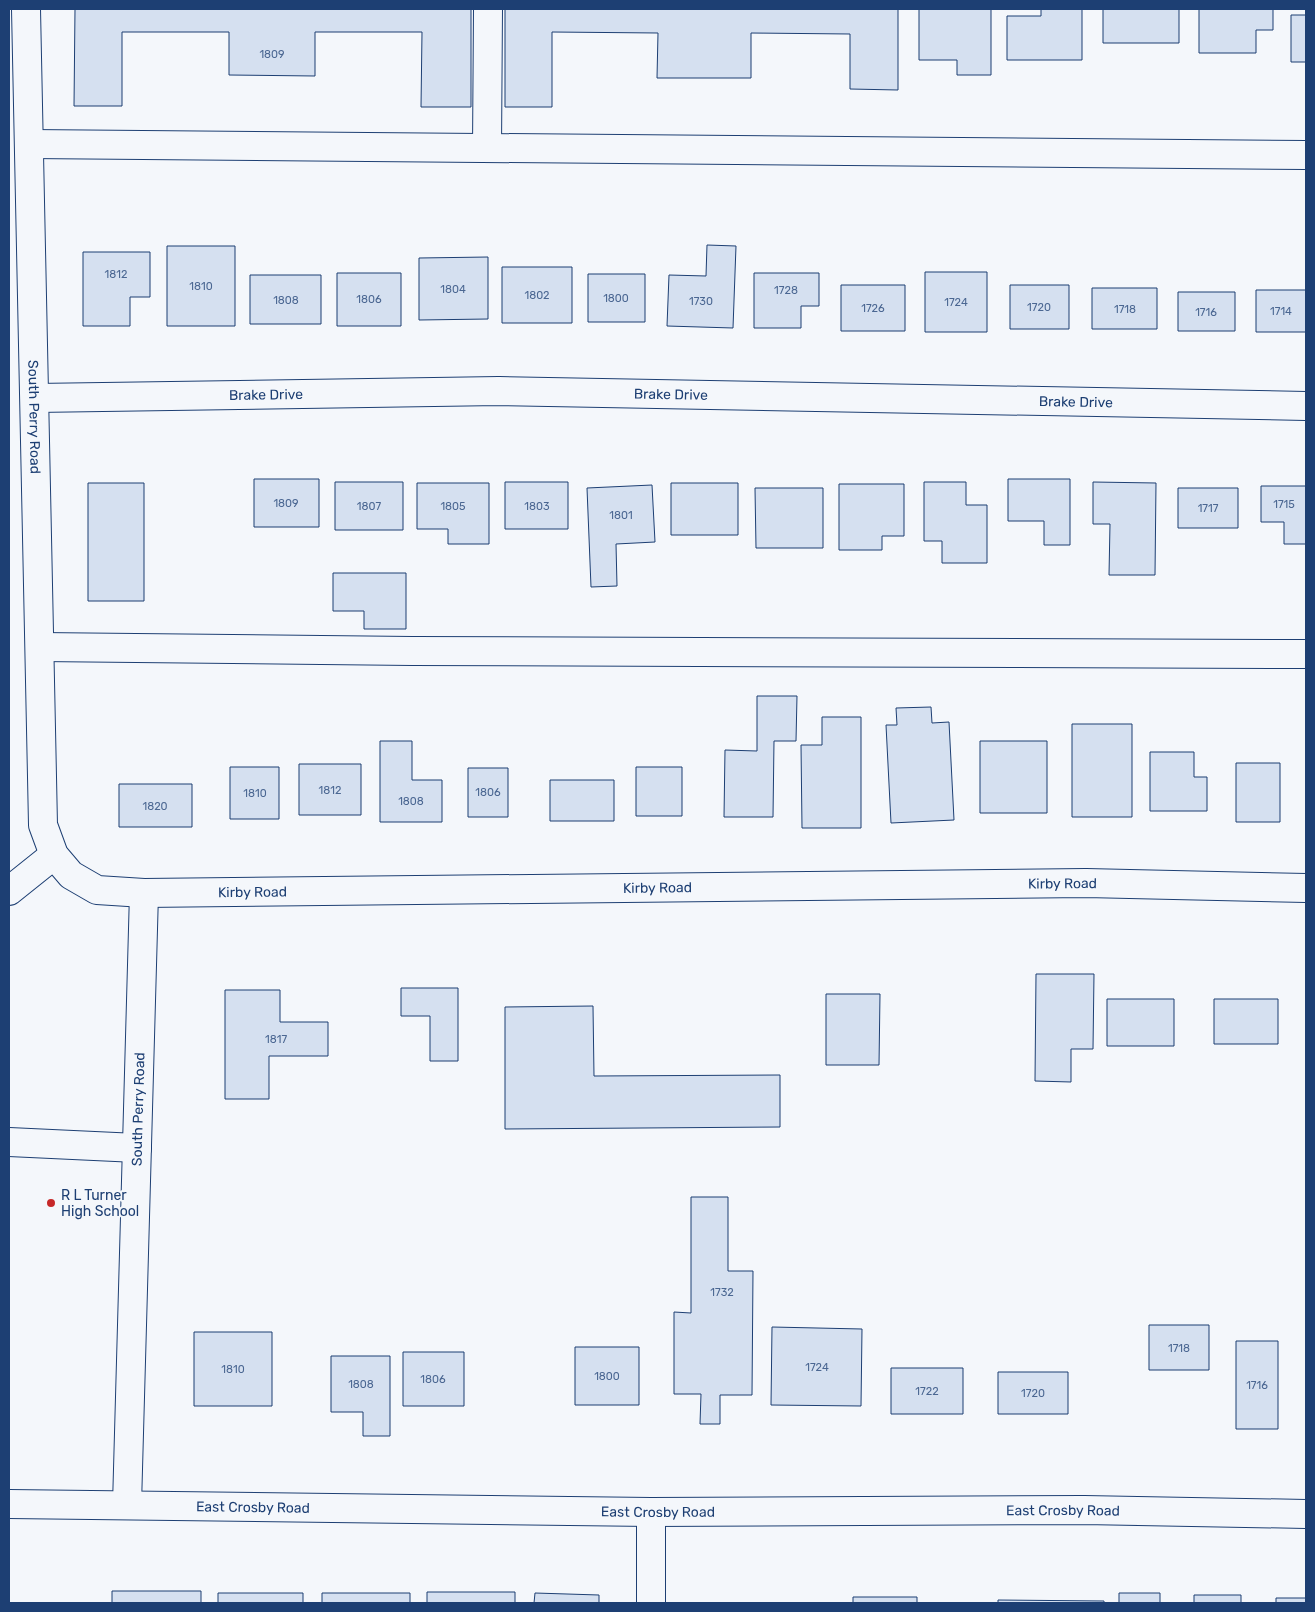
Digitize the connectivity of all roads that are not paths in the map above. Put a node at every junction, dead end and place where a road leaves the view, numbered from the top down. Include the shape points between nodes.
1 (26, 9) edge
2 (488, 9) edge
3 (30, 144) junction
4 (487, 148) junction
5 (1306, 155) edge
6 (35, 398) junction
7 (1306, 406) edge
8 (40, 647) junction
9 (1306, 654) edge
10 (43, 825) joint
11 (54, 855) junction
12 (1306, 888) edge
13 (9, 891) edge
14 (144, 894) junction
15 (9, 1142) edge
16 (137, 1148) junction
17 (9, 1504) edge
18 (127, 1505) junction
19 (651, 1512) junction
20 (1306, 1514) edge
21 (651, 1603) edge

1 - 3 street, South Perry Road
2 - 4 street
3 - 4 street
3 - 6 street, South Perry Road
4 - 5 street
6 - 7 street, Brake Drive via 499,391
6 - 8 street, South Perry Road
8 - 9 street
8 - 10 street, South Perry Road
10 - 11 street, Kirby Road
11 - 13 street
11 - 14 street, Kirby Road via 70,875 97,890
12 - 14 street, Kirby Road via 1086,883
14 - 16 street, South Perry Road
15 - 16 street
16 - 18 street, South Perry Road
17 - 18 street, East Crosby Road
18 - 19 street, East Crosby Road
19 - 20 street, East Crosby Road via 1084,1510
19 - 21 street

